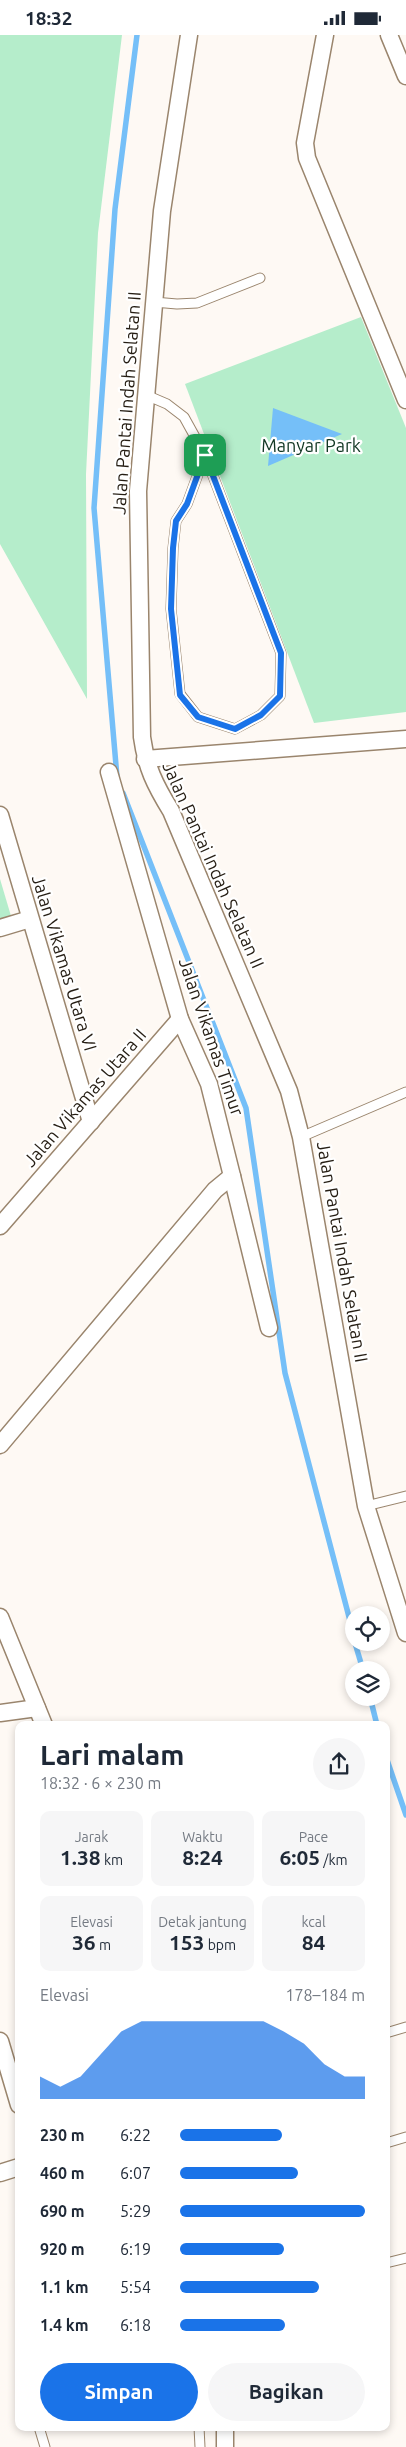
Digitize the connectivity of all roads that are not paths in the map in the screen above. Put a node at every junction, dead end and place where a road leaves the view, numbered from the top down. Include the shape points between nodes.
1 (189, 35) edge
2 (324, 35) edge
3 (389, 35) edge
4 (406, 76) edge
5 (260, 278) dead end
6 (154, 302) junction
7 (146, 395) junction
8 (406, 400) edge
9 (205, 455) junction
10 (406, 739) edge
11 (145, 759) junction
12 (109, 772) dead end
13 (0, 815) edge
14 (30, 919) junction
15 (0, 927) edge
16 (180, 1019) junction
17 (406, 1092) edge
18 (91, 1122) junction
19 (301, 1137) junction
20 (232, 1176) junction
21 (1, 1223) edge
22 (269, 1328) dead end
23 (0, 1445) edge
24 (406, 1496) edge
25 (366, 1506) junction
26 (0, 1617) edge
27 (406, 1633) edge
28 (11, 1641) junction
29 (0, 1654) edge
30 (38, 1708) junction
31 (0, 1713) edge
32 (43, 1721) edge
33 (406, 2027) edge
34 (390, 2032) edge
35 (0, 2041) edge
36 (15, 2092) edge
37 (406, 2137) edge
38 (390, 2142) edge
39 (15, 2168) edge
40 (0, 2173) edge
41 (406, 2258) edge
42 (390, 2262) edge
43 (41, 2431) edge
44 (199, 2431) edge
45 (225, 2431) edge
46 (45, 2447) edge
47 (200, 2447) edge
48 (225, 2447) edge

1 - 6 street, Jalan Pantai Indah Selatan II via 162,211
2 - 8 street via 305,143 307,158
3 - 4 street
5 - 6 lane via 197,303
6 - 7 street, Jalan Pantai Indah Selatan II
7 - 9 lane via 167,404 184,417
7 - 11 street, Jalan Pantai Indah Selatan II via 138,491 141,716
9 - 9 lane via 187,504 176,521 173,548 171,609 180,695 198,717 235,729 261,715 280,696 281,653
10 - 11 street
11 - 19 street, Jalan Pantai Indah Selatan II via 153,782 171,811 278,1064
12 - 16 street, Jalan Vikamas Timur
13 - 14 street, Jalan Vikamas Utara VI
14 - 15 street
14 - 18 street, Jalan Vikamas Utara VI
16 - 18 street, Jalan Vikamas Utara II
16 - 20 street, Jalan Vikamas Timur via 209,1084
17 - 19 lane
18 - 21 street, Jalan Vikamas Utara II
19 - 25 street, Jalan Pantai Indah Selatan II
20 - 22 street, Jalan Vikamas Timur
20 - 23 street via 215,1190
24 - 25 lane
25 - 27 street, Jalan Pantai Indah Selatan II
26 - 28 street
28 - 29 street
28 - 30 street
30 - 31 street
30 - 32 street
33 - 34 lane
35 - 36 street
37 - 38 lane
39 - 40 street
41 - 42 lane
43 - 46 lane
44 - 47 lane
45 - 48 street

